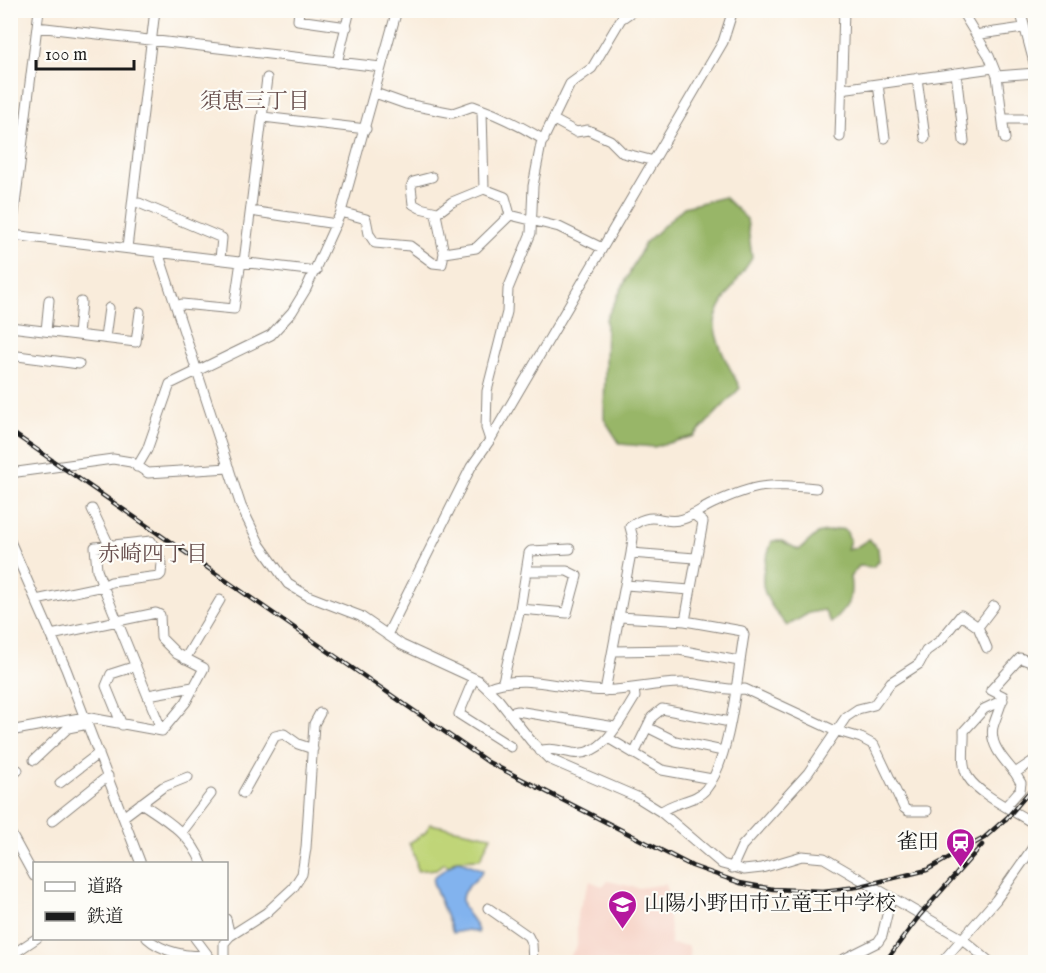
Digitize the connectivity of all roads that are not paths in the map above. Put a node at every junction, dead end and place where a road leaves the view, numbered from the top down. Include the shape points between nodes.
1 (39, 10) edge
2 (155, 10) edge
3 (300, 10) edge
4 (350, 10) edge
5 (397, 10) edge
6 (634, 10) edge
7 (733, 10) edge
8 (844, 10) edge
9 (962, 10) edge
10 (1020, 10) edge
11 (37, 27) junction
12 (347, 27) junction
13 (1023, 28) junction
14 (977, 37) junction
15 (151, 41) junction
16 (337, 63) junction
17 (381, 66) junction
18 (995, 72) junction
19 (1035, 72) edge
20 (956, 73) junction
21 (267, 78) dead end
22 (917, 78) junction
23 (878, 84) junction
24 (841, 89) junction
25 (375, 93) junction
26 (482, 111) junction
27 (263, 117) junction
28 (1035, 118) edge
29 (1002, 119) junction
30 (554, 120) junction
31 (366, 129) junction
32 (840, 136) dead end
33 (885, 138) dead end
34 (925, 138) dead end
35 (1005, 139) dead end
36 (544, 140) junction
37 (964, 141) dead end
38 (654, 160) junction
39 (432, 177) dead end
40 (484, 189) junction
41 (139, 203) dead end
42 (257, 212) dead end
43 (341, 212) junction
44 (437, 212) junction
45 (510, 215) junction
46 (532, 221) junction
47 (12, 224) edge
48 (336, 224) junction
49 (498, 228) junction
50 (12, 235) edge
51 (10, 245) edge
52 (487, 245) dead end
53 (127, 248) junction
54 (602, 248) junction
55 (158, 252) junction
56 (444, 253) junction
57 (220, 259) junction
58 (242, 262) junction
59 (316, 271) junction
60 (49, 300) dead end
61 (81, 302) dead end
62 (176, 306) junction
63 (109, 308) dead end
64 (140, 312) dead end
65 (10, 327) edge
66 (46, 331) junction
67 (78, 335) junction
68 (105, 339) junction
69 (10, 355) edge
70 (79, 364) dead end
71 (197, 370) junction
72 (490, 440) junction
73 (137, 467) junction
74 (229, 468) junction
75 (10, 473) edge
76 (816, 489) dead end
77 (92, 509) dead end
78 (693, 514) junction
79 (10, 542) edge
80 (109, 545) junction
81 (570, 549) dead end
82 (631, 553) junction
83 (695, 558) junction
84 (527, 571) junction
85 (626, 585) junction
86 (103, 586) junction
87 (690, 590) junction
88 (36, 600) junction
89 (220, 600) dead end
90 (994, 606) dead end
91 (520, 609) junction
92 (620, 616) junction
93 (116, 621) junction
94 (685, 621) junction
95 (978, 627) junction
96 (51, 635) junction
97 (387, 635) junction
98 (987, 648) dead end
99 (613, 651) junction
100 (185, 659) junction
101 (739, 661) junction
102 (1035, 664) edge
103 (136, 666) junction
104 (474, 678) junction
105 (503, 681) junction
106 (193, 687) junction
107 (487, 688) junction
108 (633, 688) junction
109 (735, 690) junction
110 (606, 691) junction
111 (148, 695) junction
112 (1003, 700) junction
113 (320, 713) dead end
114 (508, 713) junction
115 (87, 721) junction
116 (730, 722) junction
117 (122, 725) junction
118 (615, 727) junction
119 (647, 727) junction
120 (10, 731) edge
121 (162, 731) junction
122 (837, 731) junction
123 (608, 738) junction
124 (511, 747) dead end
125 (313, 749) junction
126 (540, 751) junction
127 (723, 751) junction
128 (99, 753) junction
129 (634, 754) junction
130 (1035, 759) edge
131 (34, 760) dead end
132 (18, 770) dead end
133 (1015, 773) junction
134 (10, 777) edge
135 (108, 777) junction
136 (188, 777) dead end
137 (712, 779) junction
138 (60, 783) dead end
139 (243, 793) dead end
140 (211, 794) dead end
141 (141, 803) junction
142 (1006, 806) junction
143 (661, 812) junction
144 (927, 812) dead end
145 (123, 817) junction
146 (52, 821) dead end
147 (1035, 825) edge
148 (10, 832) edge
149 (182, 832) junction
150 (1035, 843) edge
151 (140, 862) edge
152 (201, 862) edge
153 (732, 868) junction
154 (33, 874) edge
155 (891, 898) junction
156 (488, 908) dead end
157 (228, 928) edge
158 (230, 936) junction
159 (228, 938) edge
160 (961, 938) junction
161 (35, 940) edge
162 (149, 940) edge
163 (196, 940) edge
164 (227, 940) edge
165 (206, 953) junction
166 (10, 956) edge
167 (213, 963) edge
168 (224, 963) edge
169 (533, 963) edge
170 (838, 963) edge
171 (942, 963) edge
172 (990, 963) edge

1 - 11 street
2 - 15 street
3 - 12 street via 298,20
4 - 12 street
5 - 17 street
6 - 30 street via 621,19 592,68 570,84
7 - 38 street via 723,42
8 - 24 street
9 - 14 street
10 - 13 street
11 - 15 street
11 - 47 street
12 - 16 street
13 - 14 street
13 - 19 street
14 - 18 street
15 - 16 street
15 - 53 street
16 - 17 street
17 - 25 street
18 - 19 street
18 - 20 street
18 - 29 street
20 - 22 street
20 - 37 street
21 - 27 street
22 - 23 street
22 - 34 street
23 - 24 street
23 - 33 street
24 - 32 street
25 - 26 street via 453,113 473,106
25 - 31 street
26 - 36 street via 512,120
26 - 40 street
27 - 31 street
27 - 58 street
28 - 29 street
29 - 35 street
30 - 36 street
30 - 38 street via 576,132 588,130 610,140 623,153
31 - 43 street
36 - 46 street via 533,186
38 - 54 street
39 - 44 street via 413,182 413,204
40 - 44 street
40 - 45 street via 505,197
41 - 57 street via 222,238
42 - 48 street
43 - 48 street
43 - 56 street via 366,219 375,243 410,246 438,265 444,262
44 - 56 street
45 - 46 street
45 - 49 street
46 - 54 street via 559,227
46 - 72 street via 527,245 508,289 507,312 488,385 485,404
47 - 50 street
48 - 59 street
49 - 52 street via 500,231
49 - 56 street via 476,248
50 - 51 street
50 - 53 street
53 - 55 street
54 - 72 street
55 - 57 street
55 - 62 street
57 - 58 street
58 - 59 street
58 - 62 street via 234,309
59 - 71 street via 292,312 271,335
60 - 66 street
61 - 67 street
62 - 71 street
63 - 68 street
64 - 68 street via 136,342
65 - 66 street
66 - 67 street
67 - 68 street
69 - 70 street
71 - 73 street via 170,384 147,450
71 - 74 street
72 - 97 street via 471,467
73 - 74 street via 148,473
73 - 75 street via 123,459 113,459
74 - 97 street via 251,529 288,584 360,616
76 - 78 street via 757,486
77 - 80 street
78 - 82 street via 676,520 655,516 640,520 630,527
78 - 83 street via 703,522
79 - 88 street
80 - 86 street via 95,547
80 - 86 street via 151,541 162,563 162,574
81 - 84 street via 531,551
82 - 83 street
82 - 85 street
83 - 87 street
84 - 91 street
84 - 91 street via 567,571 577,576 567,613
85 - 87 street
85 - 92 street
86 - 88 street
86 - 93 street
87 - 94 street
88 - 96 street
89 - 100 street
90 - 95 street
91 - 105 street
92 - 94 street
92 - 99 street
93 - 96 street
93 - 100 street via 156,613 160,638
93 - 103 street
94 - 101 street via 742,631
95 - 98 street
95 - 122 street via 961,615 915,668 891,682 874,705 850,713
96 - 115 street
97 - 104 street
99 - 101 street via 679,650
99 - 110 street
100 - 106 street via 204,668
101 - 109 street
102 - 112 street via 1020,658 991,690 1003,696
103 - 111 street
103 - 117 street via 111,674 106,686
104 - 107 street
104 - 124 street via 459,714
105 - 107 street
105 - 110 street
106 - 111 street
106 - 121 street
107 - 114 street
108 - 109 street via 681,682
108 - 110 street
108 - 118 street via 635,697
109 - 116 street
109 - 122 street via 745,689
111 - 121 street
112 - 133 street via 993,729 995,745
112 - 142 street via 984,709 964,731 964,756 968,777
113 - 125 street via 314,724
114 - 118 street via 517,711
114 - 126 street
115 - 117 street
115 - 120 street
115 - 128 street
115 - 131 street via 68,728
116 - 119 street via 662,710
116 - 127 street
117 - 121 street
118 - 123 street
119 - 127 street via 675,741
119 - 129 street
122 - 144 street via 874,745 904,808
122 - 153 street via 808,773 742,846
123 - 126 street via 585,754 546,748
123 - 129 street
125 - 139 street via 284,734 275,736
125 - 158 street via 302,874 266,913
126 - 143 street via 556,763 620,789
127 - 137 street
128 - 135 street
128 - 138 street
129 - 137 street via 662,770
130 - 133 street
132 - 134 street
133 - 142 street via 1020,790
135 - 145 street
135 - 146 street
136 - 141 street via 163,787
137 - 143 street via 699,796 667,806
140 - 149 street
141 - 145 street
141 - 149 street
142 - 147 street
143 - 153 street via 722,864
145 - 151 street
148 - 154 street
149 - 152 street
150 - 160 street via 996,900
153 - 155 street via 754,869 794,857 816,856 844,868
155 - 160 street
155 - 170 street via 878,942
156 - 169 street via 528,936
157 - 158 street
158 - 159 street
160 - 171 street
160 - 172 street
161 - 166 street
162 - 165 street via 186,955 197,957
163 - 165 street
164 - 168 street
165 - 167 street

